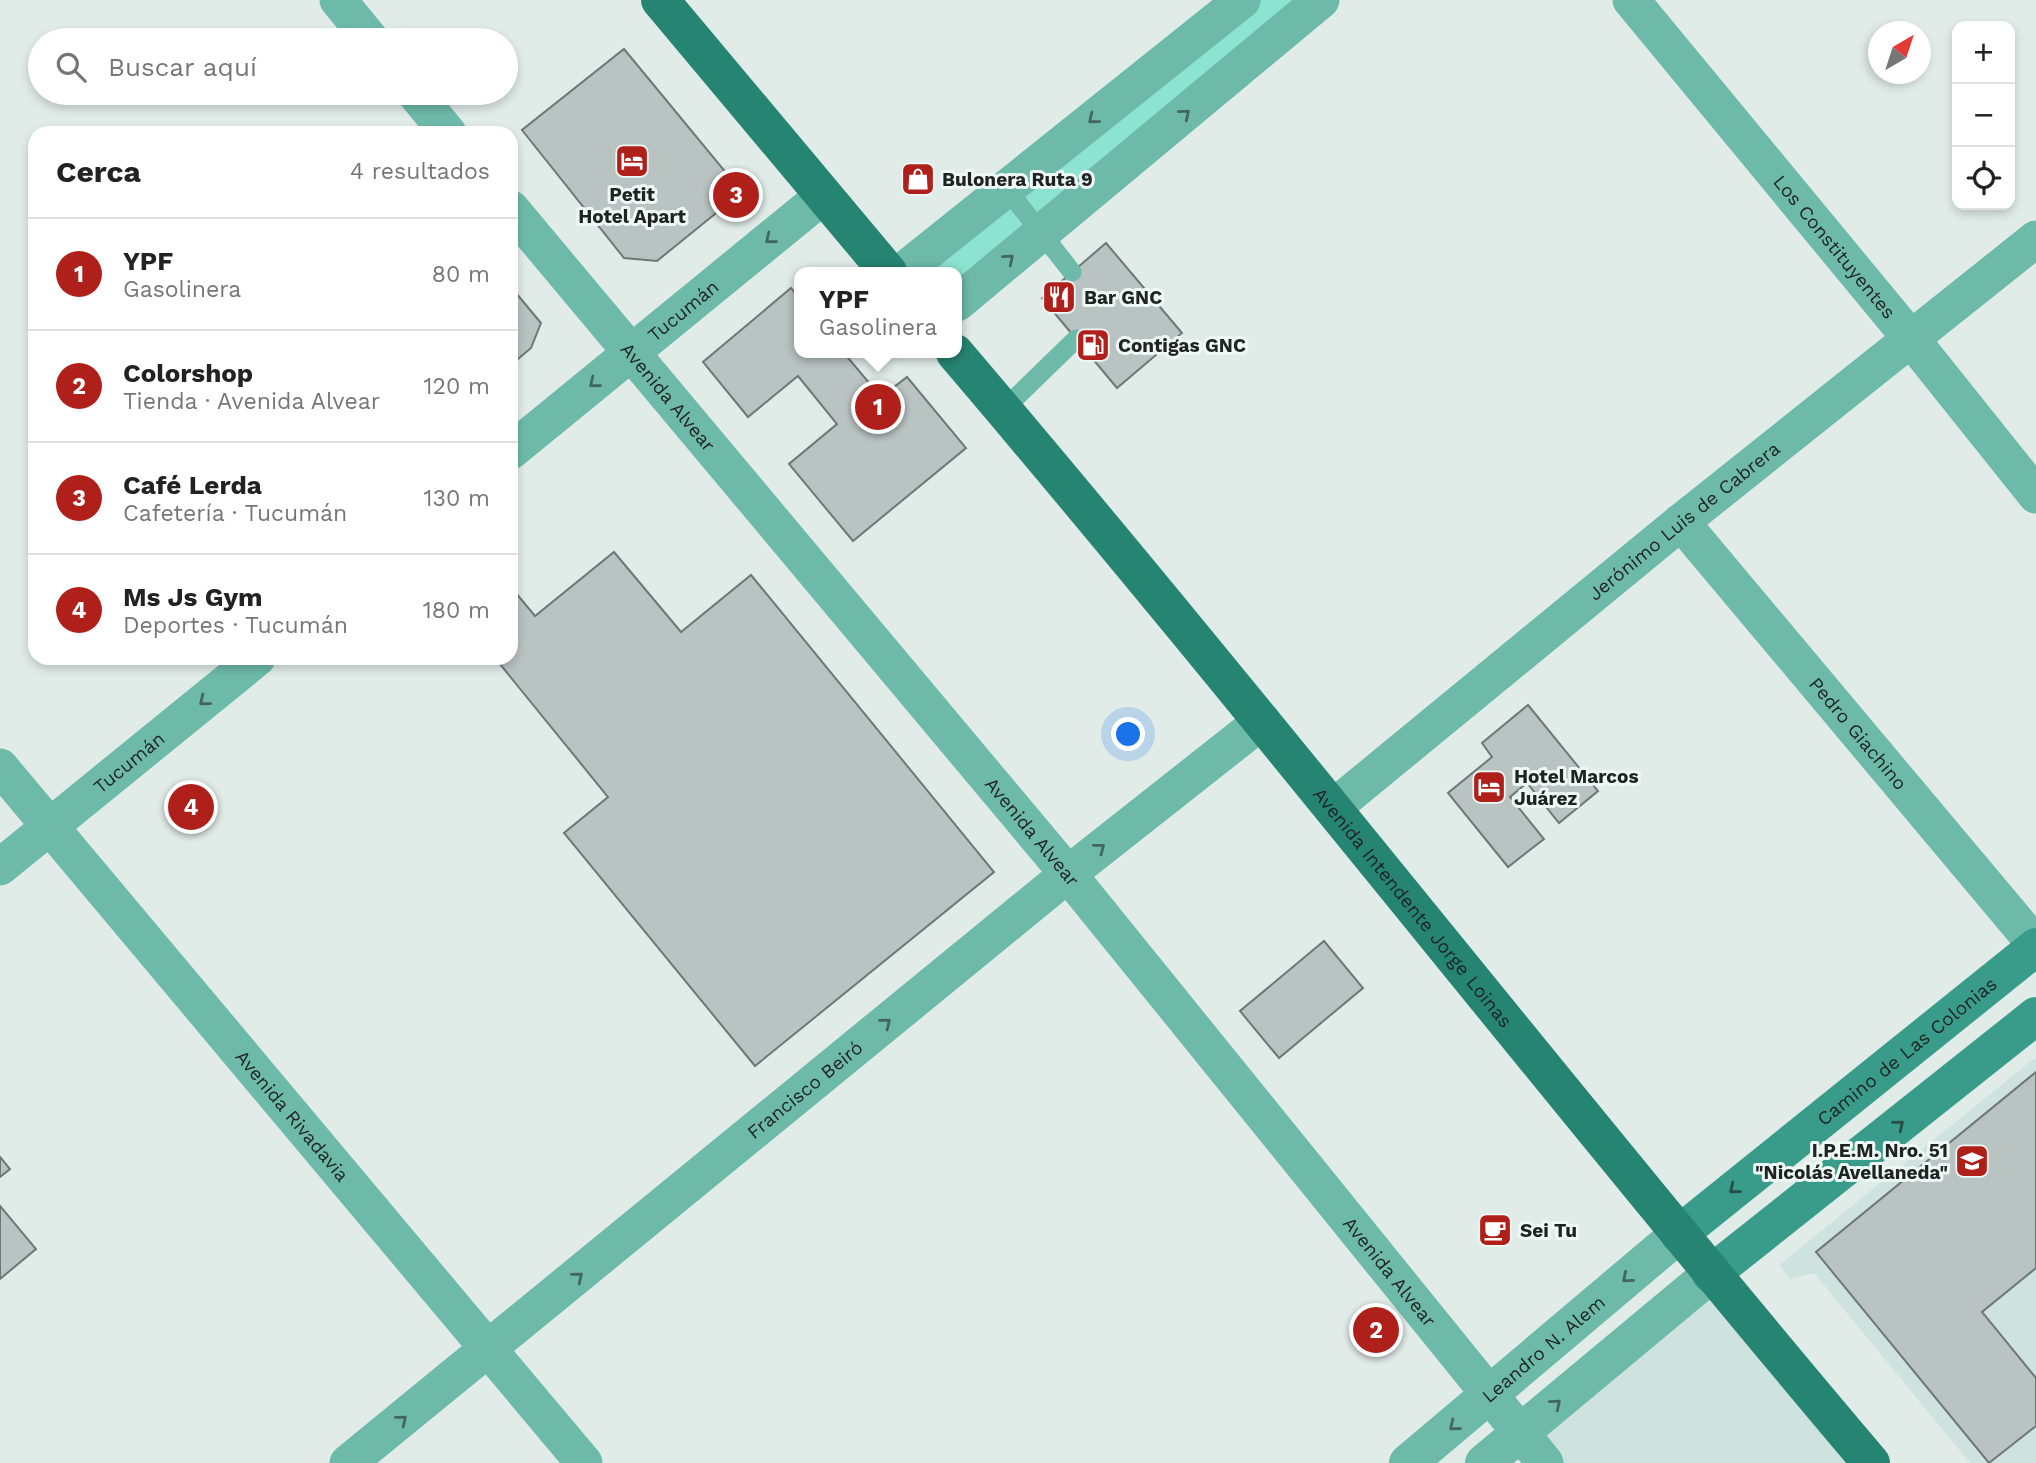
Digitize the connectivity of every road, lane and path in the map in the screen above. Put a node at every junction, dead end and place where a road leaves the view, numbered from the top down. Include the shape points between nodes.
1 (338, 0) edge
2 (660, 0) edge
3 (1242, 0) edge
4 (1321, 0) edge
5 (1631, 0) edge
6 (361, 28) edge
7 (425, 105) edge
8 (442, 126) edge
9 (1006, 188) junction
10 (823, 196) junction
11 (518, 216) edge
12 (1041, 233) junction
13 (2036, 239) edge
14 (884, 267) edge
15 (908, 267) edge
16 (1072, 272) dead end
17 (962, 299) edge
18 (1076, 339) dead end
19 (1912, 340) junction
20 (631, 353) junction
21 (959, 358) edge
22 (1003, 410) junction
23 (518, 445) edge
24 (2036, 495) edge
25 (1681, 523) junction
26 (248, 665) edge
27 (1262, 721) junction
28 (0, 767) edge
29 (1334, 807) junction
30 (49, 827) junction
31 (0, 867) edge
32 (1068, 874) junction
33 (2036, 946) edge
34 (2036, 1016) edge
35 (1679, 1234) junction
36 (1711, 1274) junction
37 (490, 1350) junction
38 (1490, 1396) junction
39 (1521, 1433) junction
40 (348, 1463) edge
41 (584, 1463) edge
42 (1408, 1463) edge
43 (1484, 1463) edge
44 (1545, 1463) edge
45 (1871, 1463) edge

1 - 6 street
2 - 10 main road
3 -> 9 street
12 -> 4 street
5 - 19 street, Los Constituyentes
7 - 8 street
9 - 12 lane
9 - 15 street
10 - 14 main road
10 -> 20 street, Tucumán
11 - 20 street, Avenida Alvear
12 - 16 lane
17 -> 12 street
13 - 19 street, Jerónimo Luis de Cabrera
18 - 22 lane
19 - 24 street, Los Constituyentes
19 - 25 street, Jerónimo Luis de Cabrera
20 -> 23 street, Tucumán
20 - 32 street, Avenida Alvear
21 - 22 main road, Avenida Intendente Jorge Loinas
22 - 27 main road, Avenida Intendente Jorge Loinas
25 - 29 street, Jerónimo Luis de Cabrera
25 - 33 street, Pedro Giachino
26 -> 30 street, Tucumán
27 - 29 main road, Avenida Intendente Jorge Loinas
32 -> 27 street, Francisco Beiró
28 - 30 street, Avenida Rivadavia
29 - 35 main road, Avenida Intendente Jorge Loinas
30 - 31 street, Tucumán
30 - 37 street, Avenida Rivadavia
37 -> 32 street, Francisco Beiró
32 - 38 street, Avenida Alvear
33 -> 35 main road, Camino de Las Colonias
36 -> 34 main road
35 - 36 main road, Avenida Intendente Jorge Loinas
35 -> 38 street, Leandro N. Alem
39 -> 36 street
36 - 45 main road, Avenida Intendente Jorge Loinas
40 -> 37 street, Francisco Beiró
37 - 41 street, Avenida Rivadavia
38 - 39 street, Avenida Alvear
38 -> 42 street, Leandro N. Alem
39 - 43 street
39 - 44 street, Avenida Alvear

